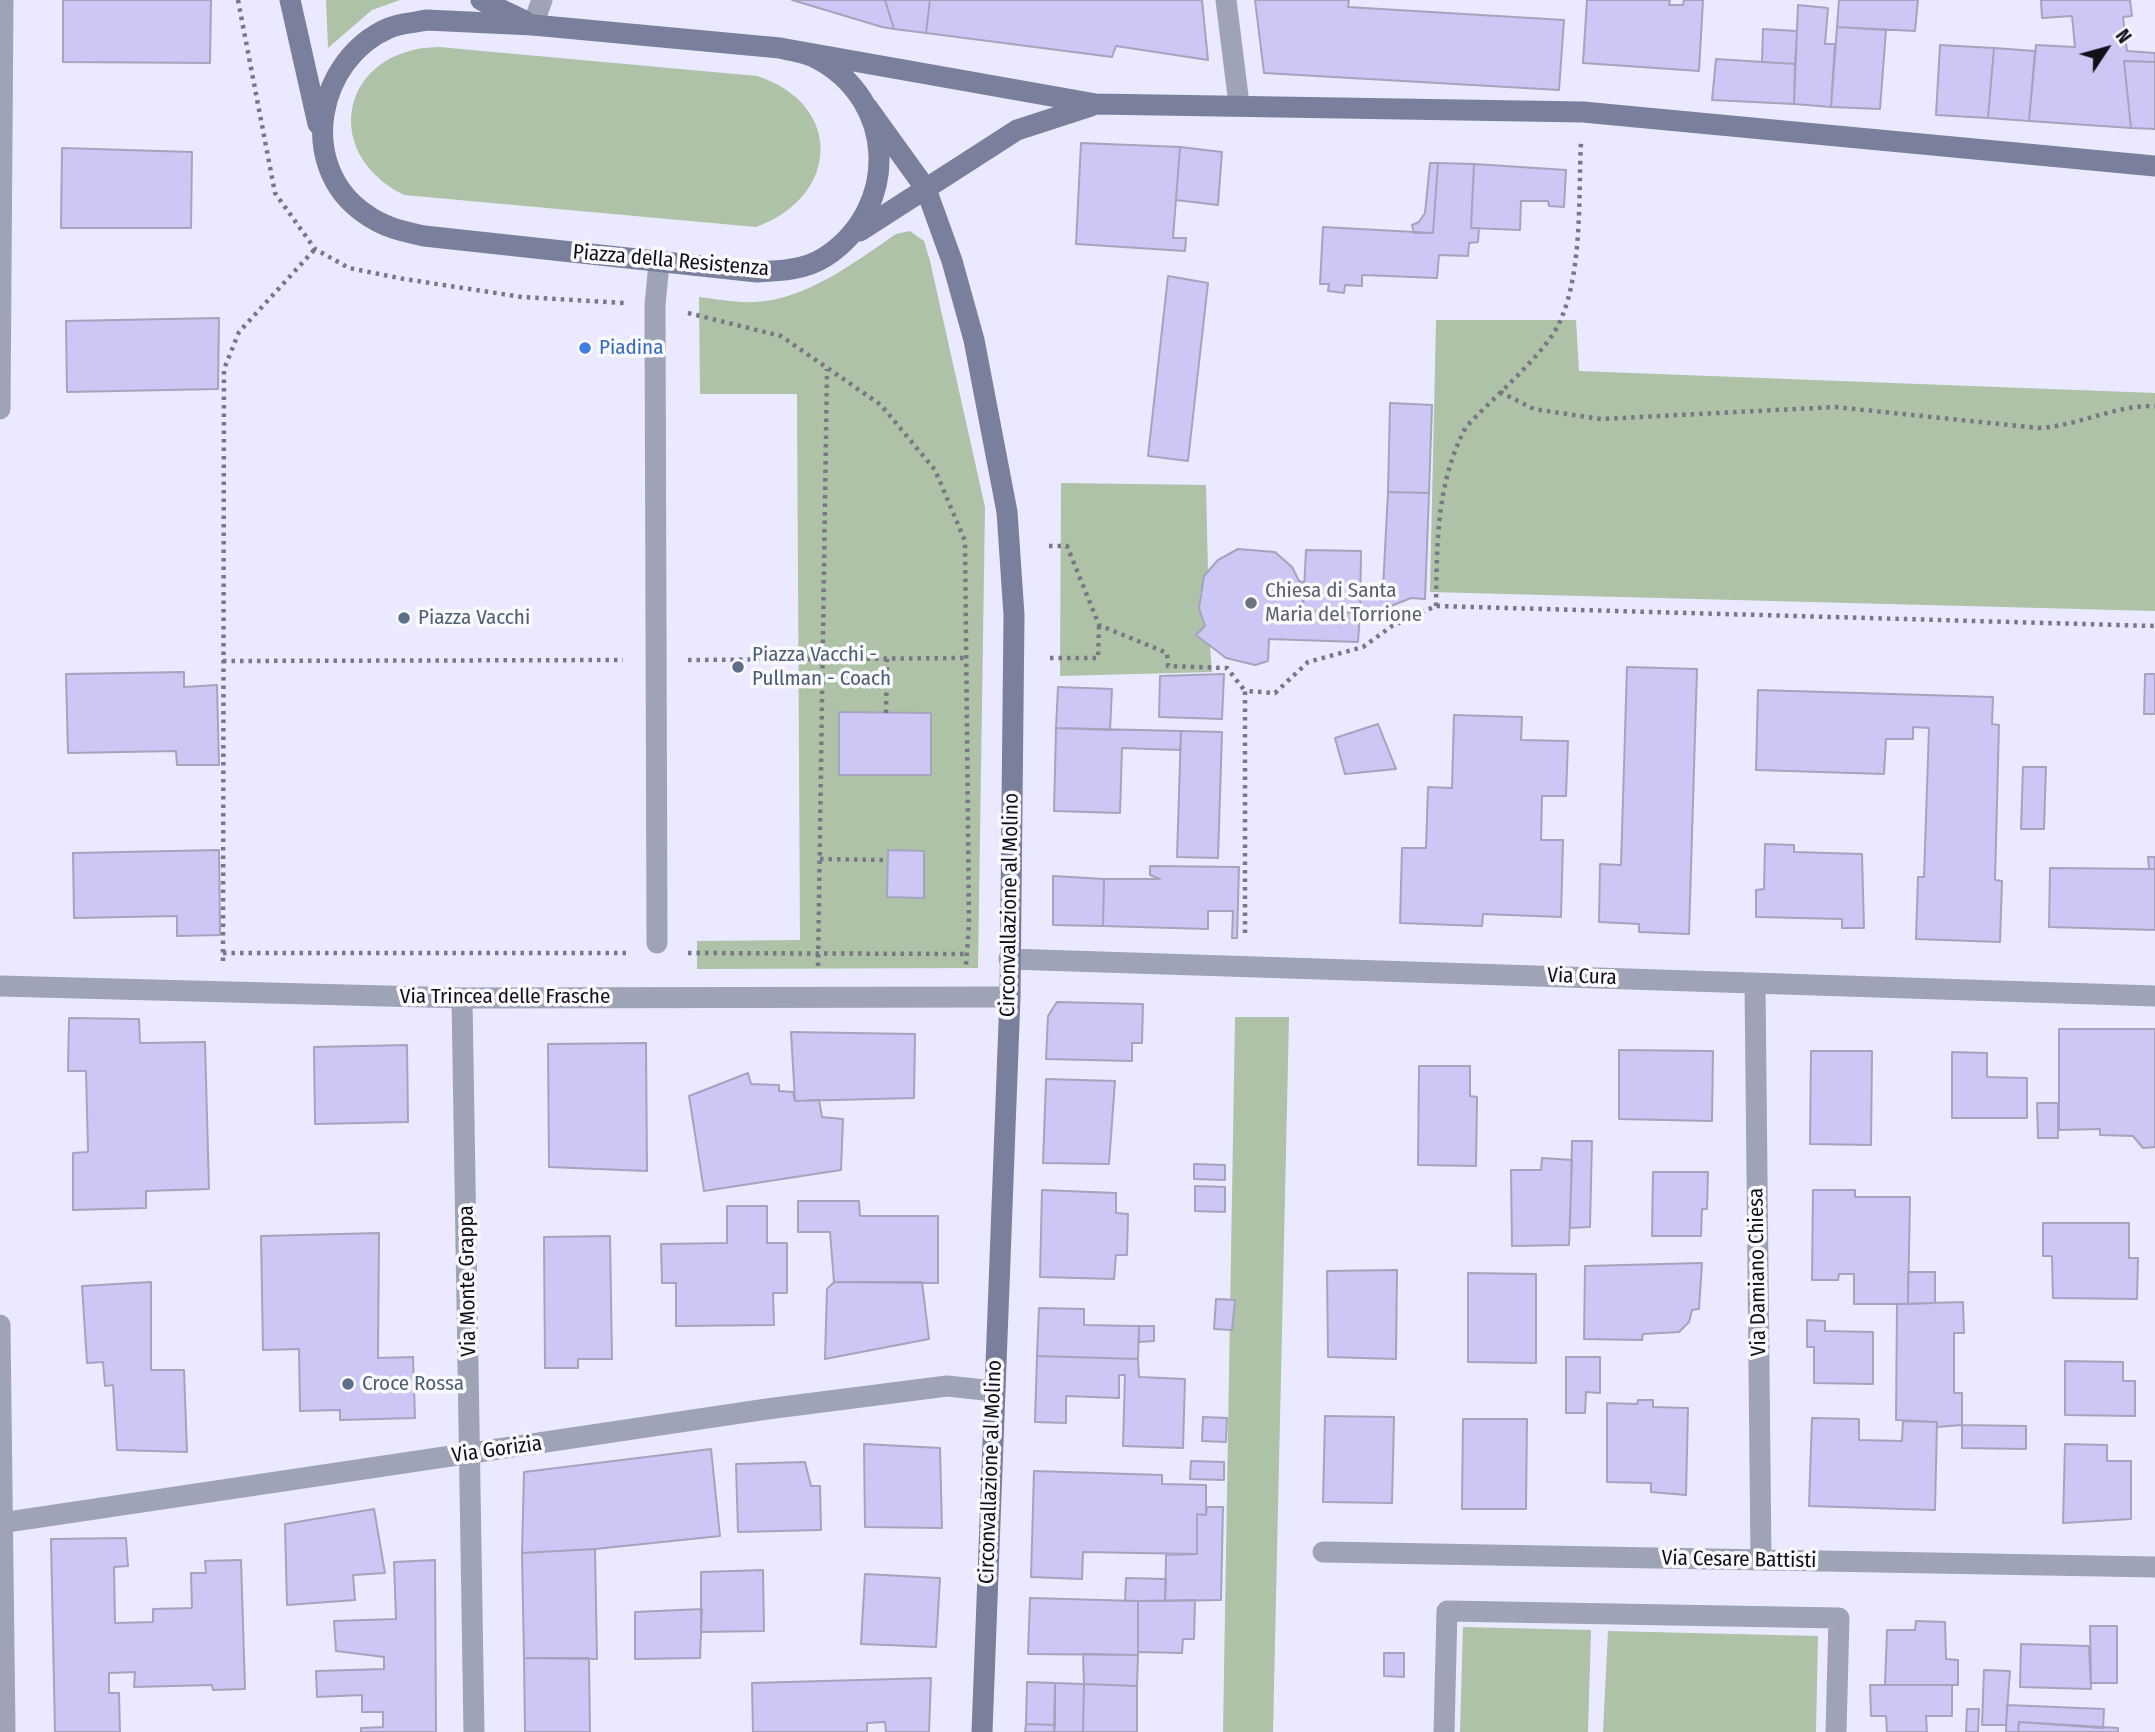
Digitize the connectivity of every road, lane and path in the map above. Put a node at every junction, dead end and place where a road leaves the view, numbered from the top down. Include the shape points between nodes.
1 (3, 0) edge
2 (238, 0) edge
3 (290, 0) edge
4 (481, 0) edge
5 (542, 0) edge
6 (1226, 0) edge
7 (533, 25) junction
8 (780, 48) junction
9 (1096, 104) junction
10 (1240, 104) junction
11 (867, 107) junction
12 (1583, 112) junction
13 (324, 152) junction
14 (2155, 166) edge
15 (926, 189) junction
16 (849, 238) junction
17 (315, 249) junction
18 (659, 262) junction
19 (655, 305) junction
20 (827, 368) junction
21 (1500, 392) junction
22 (2155, 406) edge
23 (0, 409) edge
24 (1049, 546) dead end
25 (1436, 606) junction
26 (1100, 625) junction
27 (2155, 626) edge
28 (967, 658) junction
29 (1050, 658) dead end
30 (823, 659) junction
31 (887, 659) junction
32 (658, 660) junction
33 (223, 661) junction
34 (1245, 691) junction
35 (886, 713) dead end
36 (820, 859) junction
37 (888, 860) dead end
38 (1245, 938) dead end
39 (657, 943) dead end
40 (223, 953) junction
41 (629, 953) dead end
42 (684, 953) dead end
43 (818, 954) junction
44 (967, 954) junction
45 (1009, 959) junction
46 (1755, 983) junction
47 (0, 986) edge
48 (223, 993) junction
49 (818, 996) junction
50 (2155, 996) edge
51 (964, 997) junction
52 (1010, 997) junction
53 (462, 998) junction
54 (0, 1325) edge
55 (994, 1391) junction
56 (471, 1454) junction
57 (1, 1522) edge
58 (1323, 1552) dead end
59 (1761, 1560) junction
60 (2155, 1567) edge
61 (5, 1732) edge
62 (474, 1732) edge
63 (982, 1732) edge
64 (1444, 1732) edge
65 (1836, 1732) edge

1 - 23 street
2 - 17 path via 275,193
3 - 13 street
4 - 7 street
5 - 7 street
6 - 10 street
7 - 8 street, Piazza della Resistenza
7 - 13 street, Piazza della Resistenza via 426,20 390,27 358,47 336,74 323,106
8 - 9 street
8 - 11 street, Piazza della Resistenza via 816,57 845,78
9 - 10 street
9 - 15 street via 1017,131
10 - 12 street
11 - 15 street, Circonvallazione al Molino
11 - 16 street, Piazza della Resistenza via 879,142 879,179 869,210
12 - 14 street
12 - 21 path via 1568,305 1552,335
13 - 18 street, Piazza della Resistenza via 338,185 362,212 391,229
15 - 16 street
15 - 45 street, Circonvallazione al Molino via 974,340 1007,512 1014,615
16 - 18 street, Piazza della Resistenza via 823,258 791,270 757,272
17 - 19 path via 349,268 404,279 522,297
17 - 33 path via 239,332 225,369
18 - 19 street
19 - 20 path via 781,336
19 - 32 street
20 - 28 path via 881,405 935,470 965,541
20 - 30 path
21 - 22 path via 1534,408 1625,419 1835,407 2038,428 2063,427 2113,409
21 - 25 path via 1466,427 1447,471
24 - 26 path via 1067,546
25 - 27 path
25 - 34 path via 1392,626 1363,647 1308,662 1275,693
26 - 29 path via 1098,658
26 - 34 path via 1167,653 1168,666 1227,668
28 - 31 path
28 - 44 path
30 - 31 path
30 - 32 path
30 - 36 path
31 - 35 path
32 - 33 path
32 - 39 street
33 - 40 path
34 - 38 path
36 - 37 path
36 - 43 path
40 - 41 path
40 - 48 path
42 - 43 path
43 - 44 path
43 - 49 path
44 - 51 path
45 - 46 street, Via Cura
45 - 52 street, Circonvallazione al Molino
46 - 50 street, Via Cura
46 - 59 street, Via Damiano Chiesa
47 - 48 street, Via Trincea delle Frasche
48 - 53 street, Via Trincea delle Frasche
49 - 51 street, Via Trincea delle Frasche
49 - 53 street, Via Trincea delle Frasche
51 - 52 street, Via Trincea delle Frasche
52 - 55 street, Circonvallazione al Molino
53 - 56 street, Via Monte Grappa
54 - 57 street
55 - 56 street, Via Gorizia via 947,1386
55 - 63 street, Circonvallazione al Molino
56 - 57 street, Via Gorizia
56 - 62 street, Via Monte Grappa
57 - 61 street
58 - 59 street, Via Cesare Battisti
59 - 60 street, Via Cesare Battisti
64 - 65 street via 1447,1611 1840,1610

